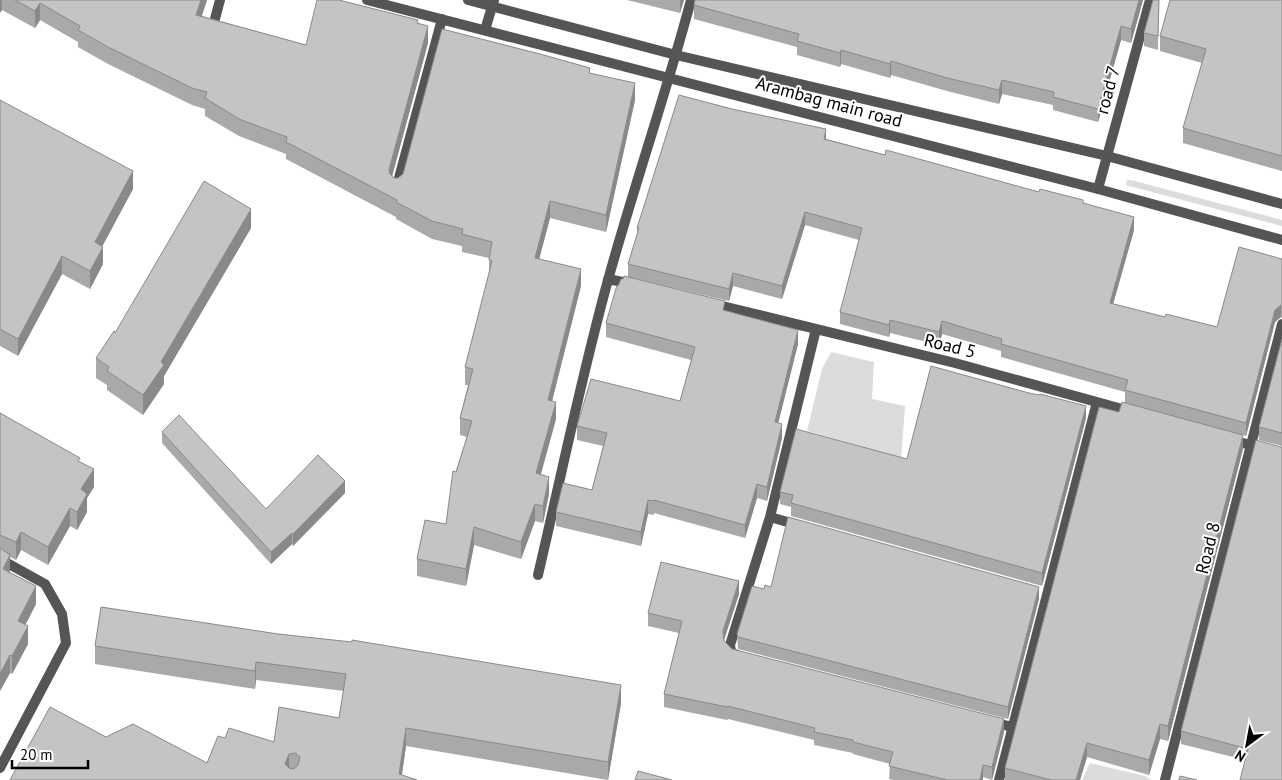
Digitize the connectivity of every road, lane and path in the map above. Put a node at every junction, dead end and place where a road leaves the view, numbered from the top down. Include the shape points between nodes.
1 (220, 0) edge
2 (367, 0) edge
3 (468, 0) edge
4 (691, 0) edge
5 (1150, 0) edge
6 (493, 3) edge
7 (442, 19) junction
8 (212, 30) edge
9 (485, 30) junction
10 (676, 55) junction
11 (670, 78) junction
12 (1107, 156) junction
13 (396, 189) edge
14 (1098, 189) junction
15 (1282, 204) edge
16 (1282, 240) edge
17 (608, 279) junction
18 (646, 288) edge
19 (703, 302) edge
20 (1282, 324) edge
21 (816, 329) junction
22 (1097, 402) junction
23 (1145, 415) edge
24 (1222, 437) edge
25 (1251, 445) junction
26 (1282, 454) edge
27 (770, 517) junction
28 (808, 528) edge
29 (0, 558) edge
30 (538, 576) dead end
31 (744, 657) edge
32 (983, 719) edge
33 (1012, 726) junction
34 (0, 768) edge
35 (999, 780) edge
36 (1165, 780) edge

1 - 8 street
2 - 7 street, Arambag main road
3 - 6 street, Arambag main road
4 - 10 street
5 - 12 street, road 7
6 - 9 street
6 - 10 street, Arambag main road
7 - 9 street, Arambag main road
7 - 13 street
9 - 11 street, Arambag main road
10 - 11 street
10 - 12 street, Arambag main road
11 - 14 street, Arambag main road
11 - 17 street
12 - 14 street, road 7
12 - 15 street, Arambag main road
14 - 16 street, Arambag main road
17 - 18 street
17 - 30 street
19 - 21 street, Road 5
20 - 25 street, Road 8
21 - 22 street, Road 5
21 - 27 street
22 - 23 street, Road 5
22 - 33 street via 1042,593
24 - 25 street
25 - 26 street
25 - 36 street, Road 8
27 - 28 street
27 - 31 street via 730,645 730,652
29 - 34 street via 45,584 62,614 66,642
32 - 33 street
33 - 35 street

